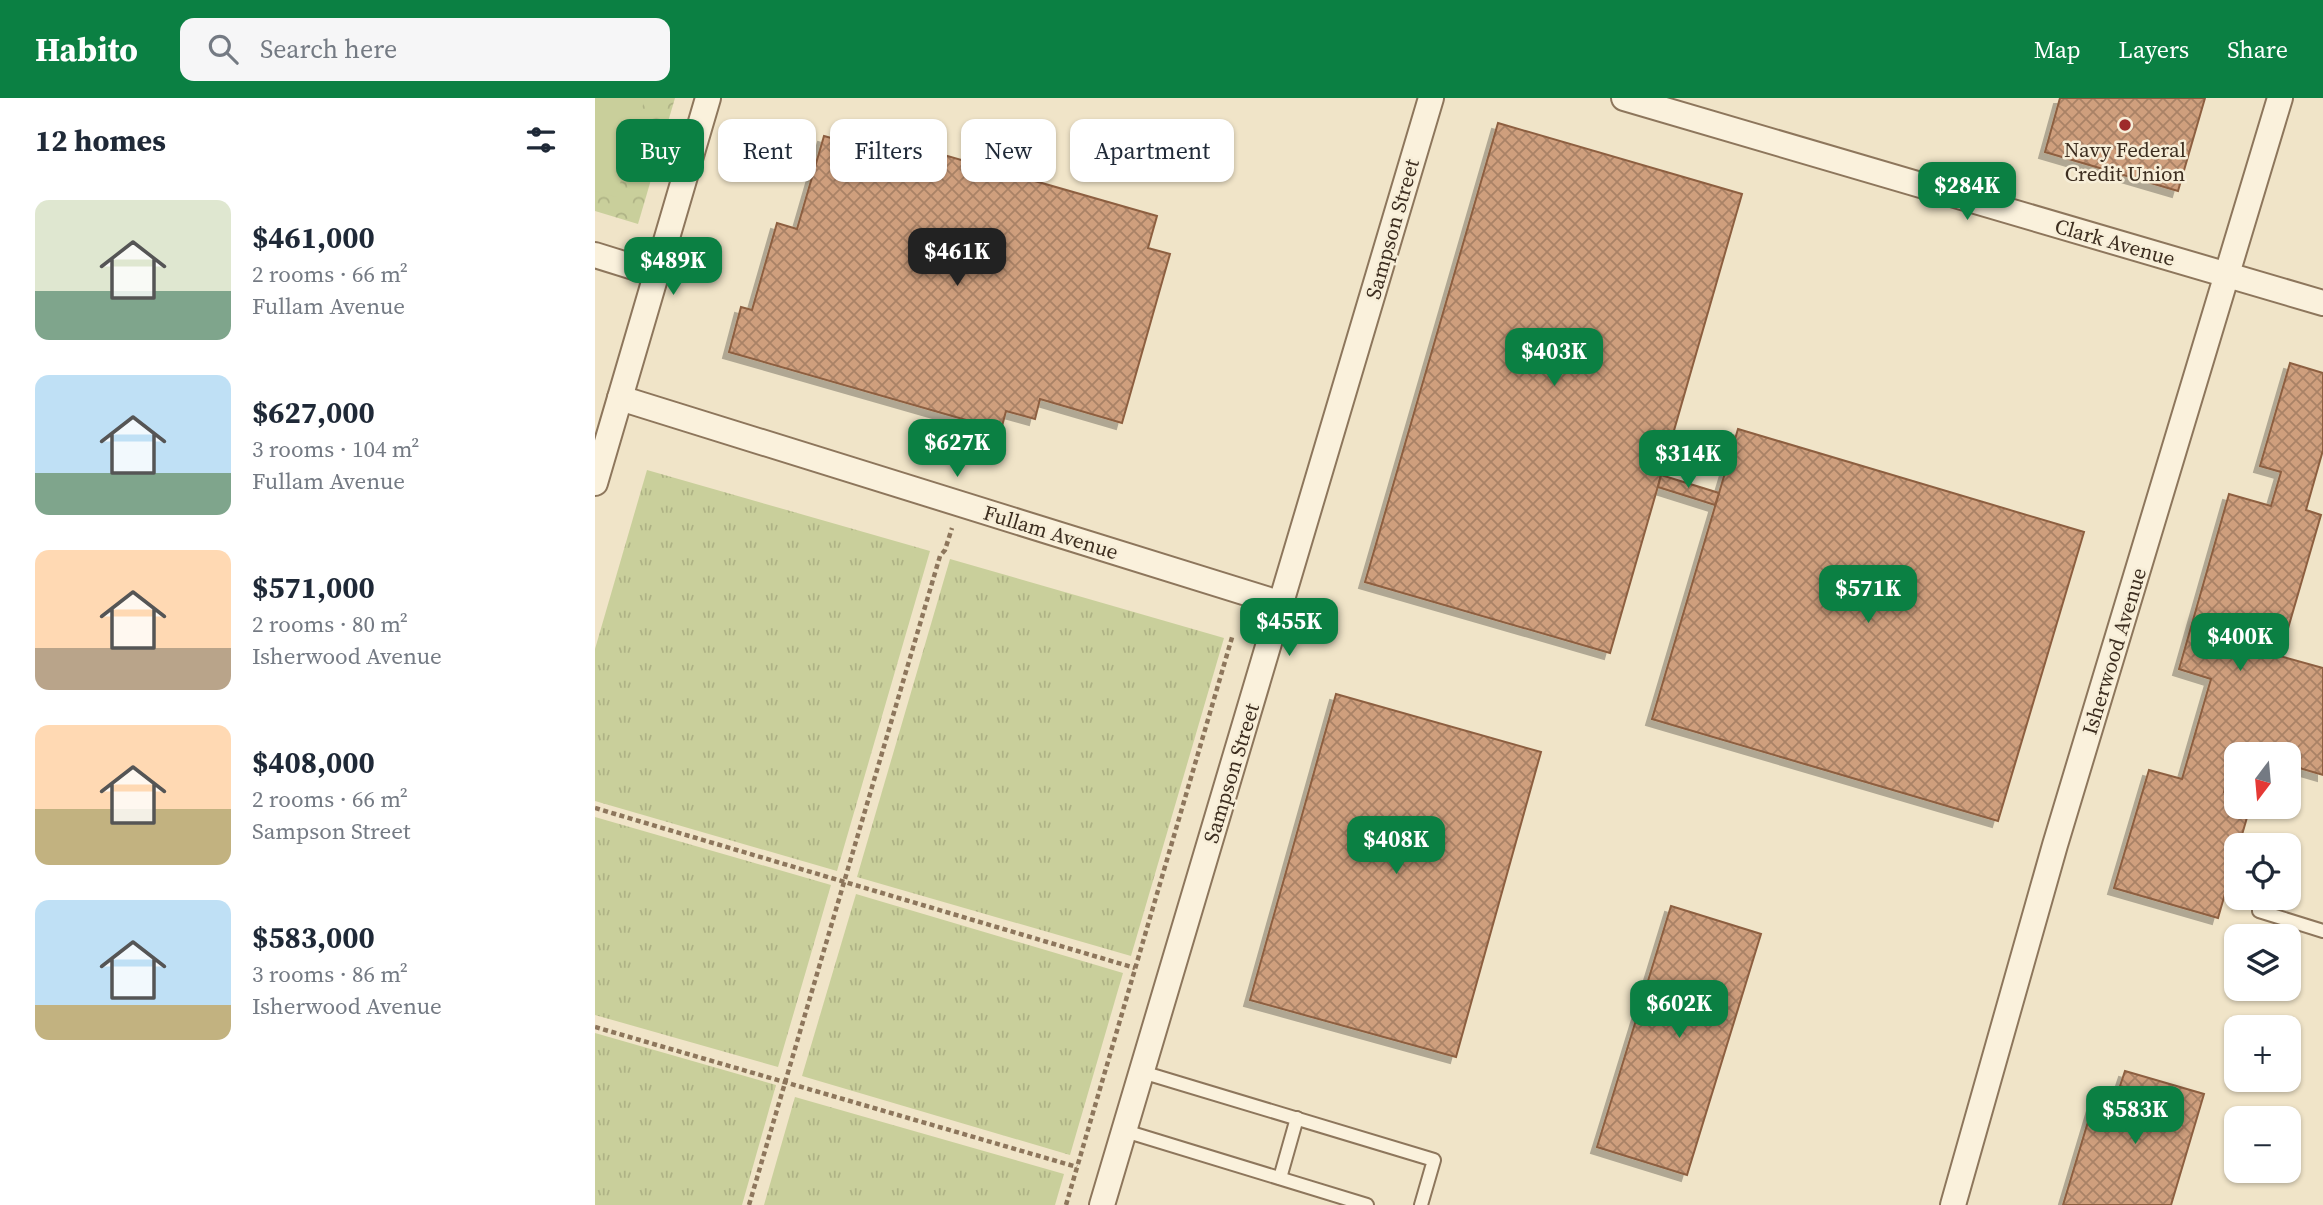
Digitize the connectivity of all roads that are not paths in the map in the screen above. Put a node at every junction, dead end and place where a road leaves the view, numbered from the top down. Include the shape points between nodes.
1 (708, 98) edge
2 (1431, 98) edge
3 (1624, 98) edge
4 (2280, 98) edge
5 (595, 255) edge
6 (656, 274) junction
7 (2227, 275) junction
8 (2323, 303) edge
9 (620, 398) junction
10 (595, 483) edge
11 (1282, 604) junction
12 (2259, 911) dead end
13 (2323, 931) edge
14 (1142, 1072) junction
15 (1297, 1118) junction
16 (1125, 1131) junction
17 (1280, 1178) junction
18 (1103, 1205) edge
19 (1367, 1205) edge
20 (1421, 1205) edge
21 (1953, 1205) edge

1 - 6 street
2 - 11 street, Sampson Street
3 - 7 street, Clark Avenue
4 - 7 street, Isherwood Avenue
5 - 6 street
6 - 9 street
7 - 8 street, Clark Avenue
7 - 21 street, Isherwood Avenue via 2055,845
9 - 10 street
9 - 11 street, Fullam Avenue
11 - 14 street, Sampson Street
12 - 13 lane
14 - 15 lane
14 - 16 street, Sampson Street
15 - 17 lane
15 - 20 lane via 1434,1160
16 - 17 lane
16 - 18 street, Sampson Street
17 - 19 lane

